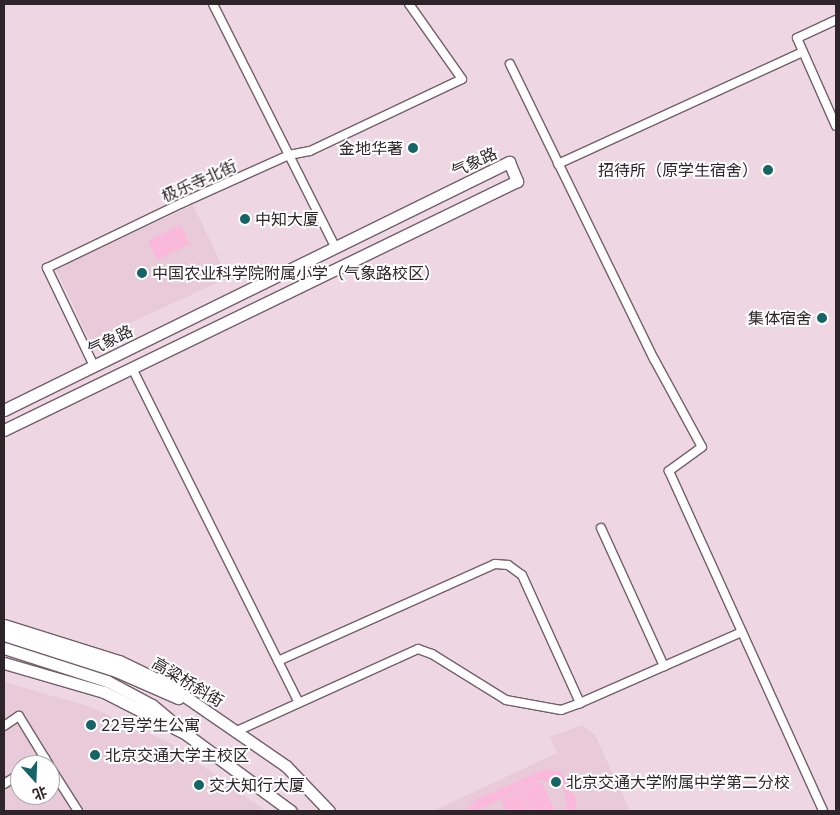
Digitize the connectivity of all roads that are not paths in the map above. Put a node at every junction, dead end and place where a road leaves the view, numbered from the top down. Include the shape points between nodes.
1 (212, 4) edge
2 (409, 4) edge
3 (836, 20) edge
4 (803, 52) junction
5 (510, 64) dead end
6 (836, 126) edge
7 (289, 155) junction
8 (558, 164) junction
9 (420, 206) junction
10 (428, 224) junction
11 (335, 247) junction
12 (94, 366) junction
13 (132, 368) junction
14 (4, 410) edge
15 (4, 430) edge
16 (601, 528) dead end
17 (4, 625) edge
18 (742, 632) junction
19 (4, 636) edge
20 (12, 646) edge
21 (278, 661) junction
22 (4, 663) edge
23 (664, 666) junction
24 (299, 702) junction
25 (580, 703) junction
26 (200, 708) junction
27 (4, 726) edge
28 (237, 731) junction
29 (186, 734) junction
30 (43, 755) edge
31 (60, 783) edge
32 (78, 811) edge
33 (291, 811) edge
34 (329, 811) edge
35 (824, 811) edge

1 - 7 street
2 - 7 street, 极乐寺北街 via 462,79 310,151
3 - 4 street via 797,38
4 - 6 street
4 - 8 street
5 - 8 street
7 - 11 street
7 - 12 street, 极乐寺北街 via 47,268
8 - 18 street via 654,359 702,447 669,471
9 - 10 street
9 - 10 street, 气象路 via 508,162 517,181
9 - 11 street, 气象路
10 - 13 street, 气象路
11 - 12 street, 气象路
12 - 14 street, 气象路
13 - 15 street, 气象路
13 - 21 street
16 - 23 street
17 - 26 street, 高粱桥斜街 via 119,661 167,684
18 - 23 street
18 - 35 street
19 - 20 street
20 - 26 street via 116,671
20 - 29 street via 107,681 152,705
21 - 24 street
21 - 25 street via 495,564 508,565 522,575
22 - 29 street via 104,692
23 - 25 street
24 - 25 street via 418,649 432,654 506,700 561,710
24 - 28 street
26 - 28 street, 高粱桥斜街
27 - 30 street via 19,716
28 - 34 street, 高粱桥斜街 via 286,766
29 - 33 street
31 - 32 street

